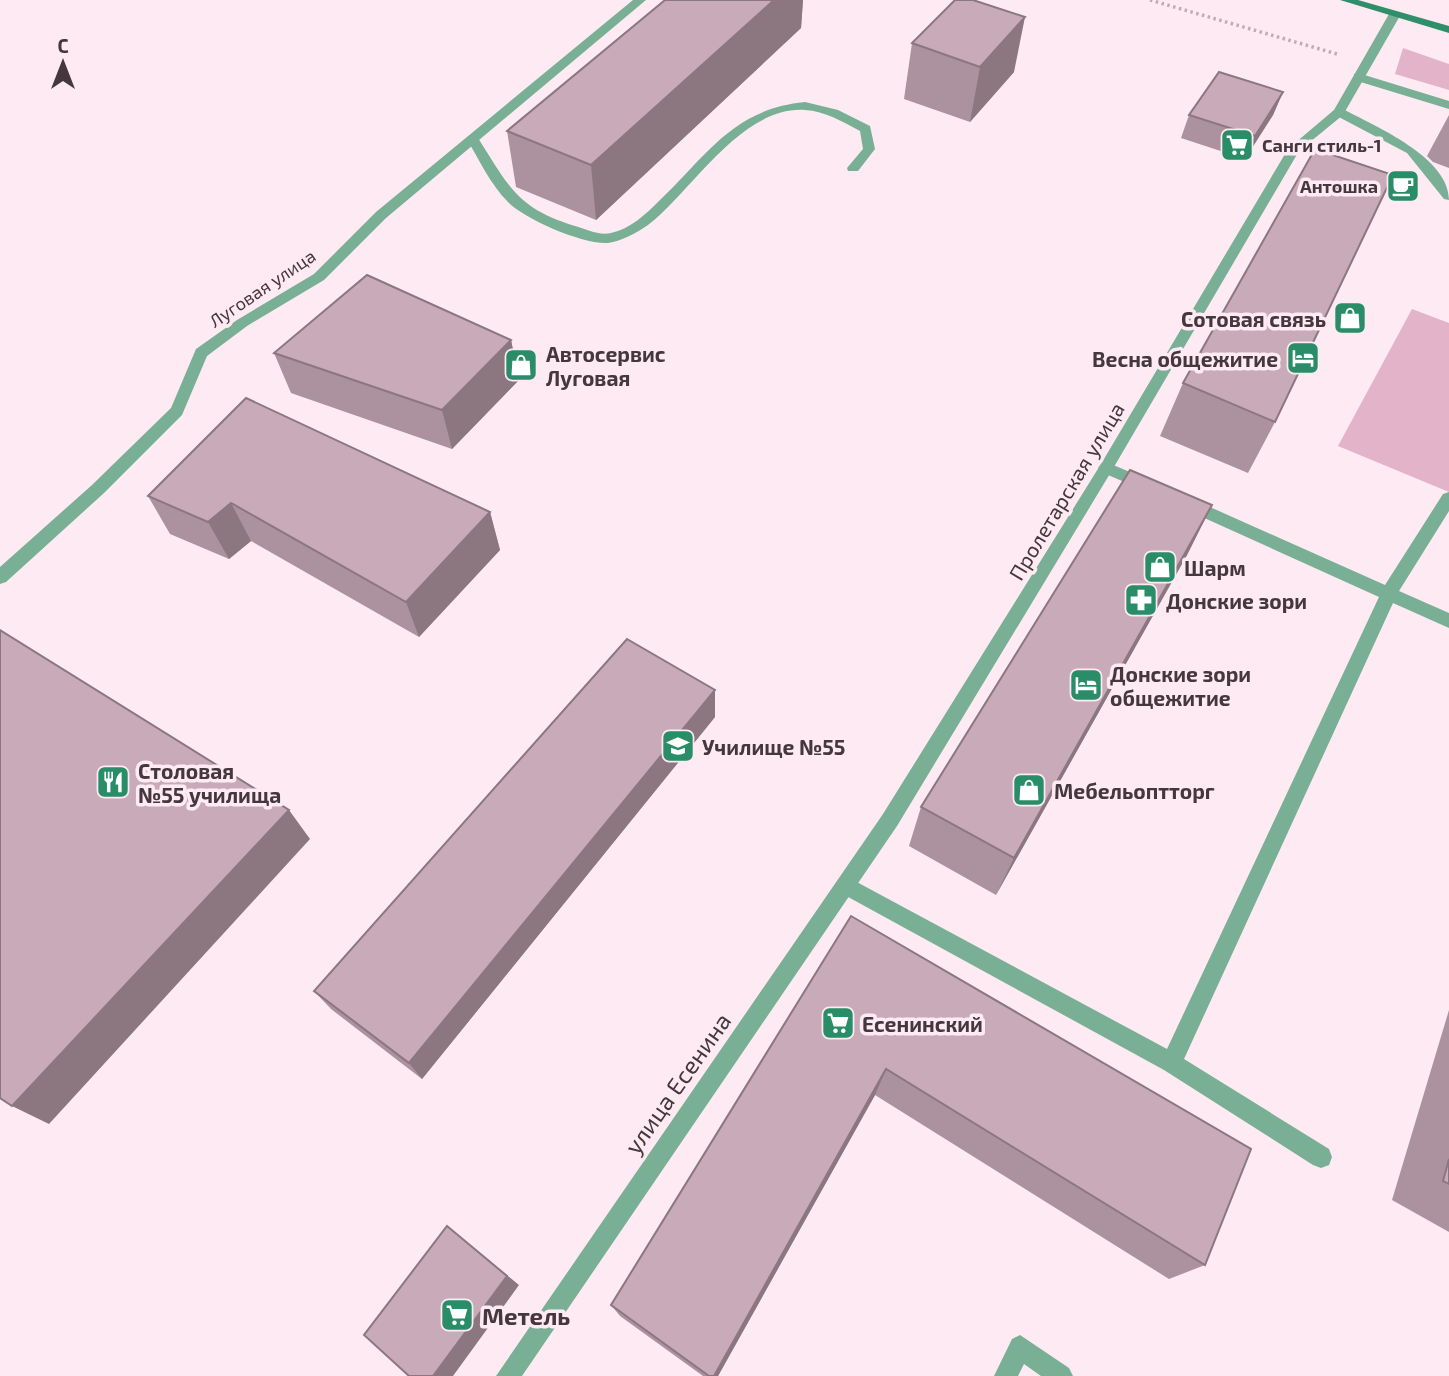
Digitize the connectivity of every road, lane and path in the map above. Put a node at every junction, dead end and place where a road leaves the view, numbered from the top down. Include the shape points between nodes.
1 (640, 0) edge
2 (1150, 0) edge
3 (1346, 0) edge
4 (1395, 13) junction
5 (1449, 30) edge
6 (1362, 70) junction
7 (1449, 105) edge
8 (1339, 111) junction
9 (472, 138) junction
10 (853, 168) dead end
11 (1449, 196) edge
12 (1106, 468) junction
13 (1449, 498) edge
14 (0, 577) edge
15 (1389, 593) junction
16 (1449, 621) edge
17 (890, 820) joint
18 (846, 886) junction
19 (1171, 1063) junction
20 (1321, 1157) dead end
21 (509, 1376) edge
22 (1006, 1376) edge
23 (1061, 1376) edge

1 - 9 street, Луговая улица
2 - 6 path
3 - 4 main road
4 - 5 main road
4 - 6 street, Пролетарская улица
6 - 7 street
6 - 8 street, Пролетарская улица
8 - 11 street via 1411,150
8 - 12 street, Пролетарская улица via 1294,149
9 - 10 street via 511,201 540,222 607,239 644,225 741,125 766,111 808,106 844,115 866,129 869,149
9 - 14 street, Луговая улица via 381,215 319,277 201,352 177,411
12 - 15 street
12 - 17 street, Пролетарская улица
13 - 15 street
15 - 16 street
15 - 19 street
17 - 18 street, улица Есенина
18 - 19 street
18 - 21 street, улица Есенина
19 - 20 street
22 - 23 street via 1020,1347

